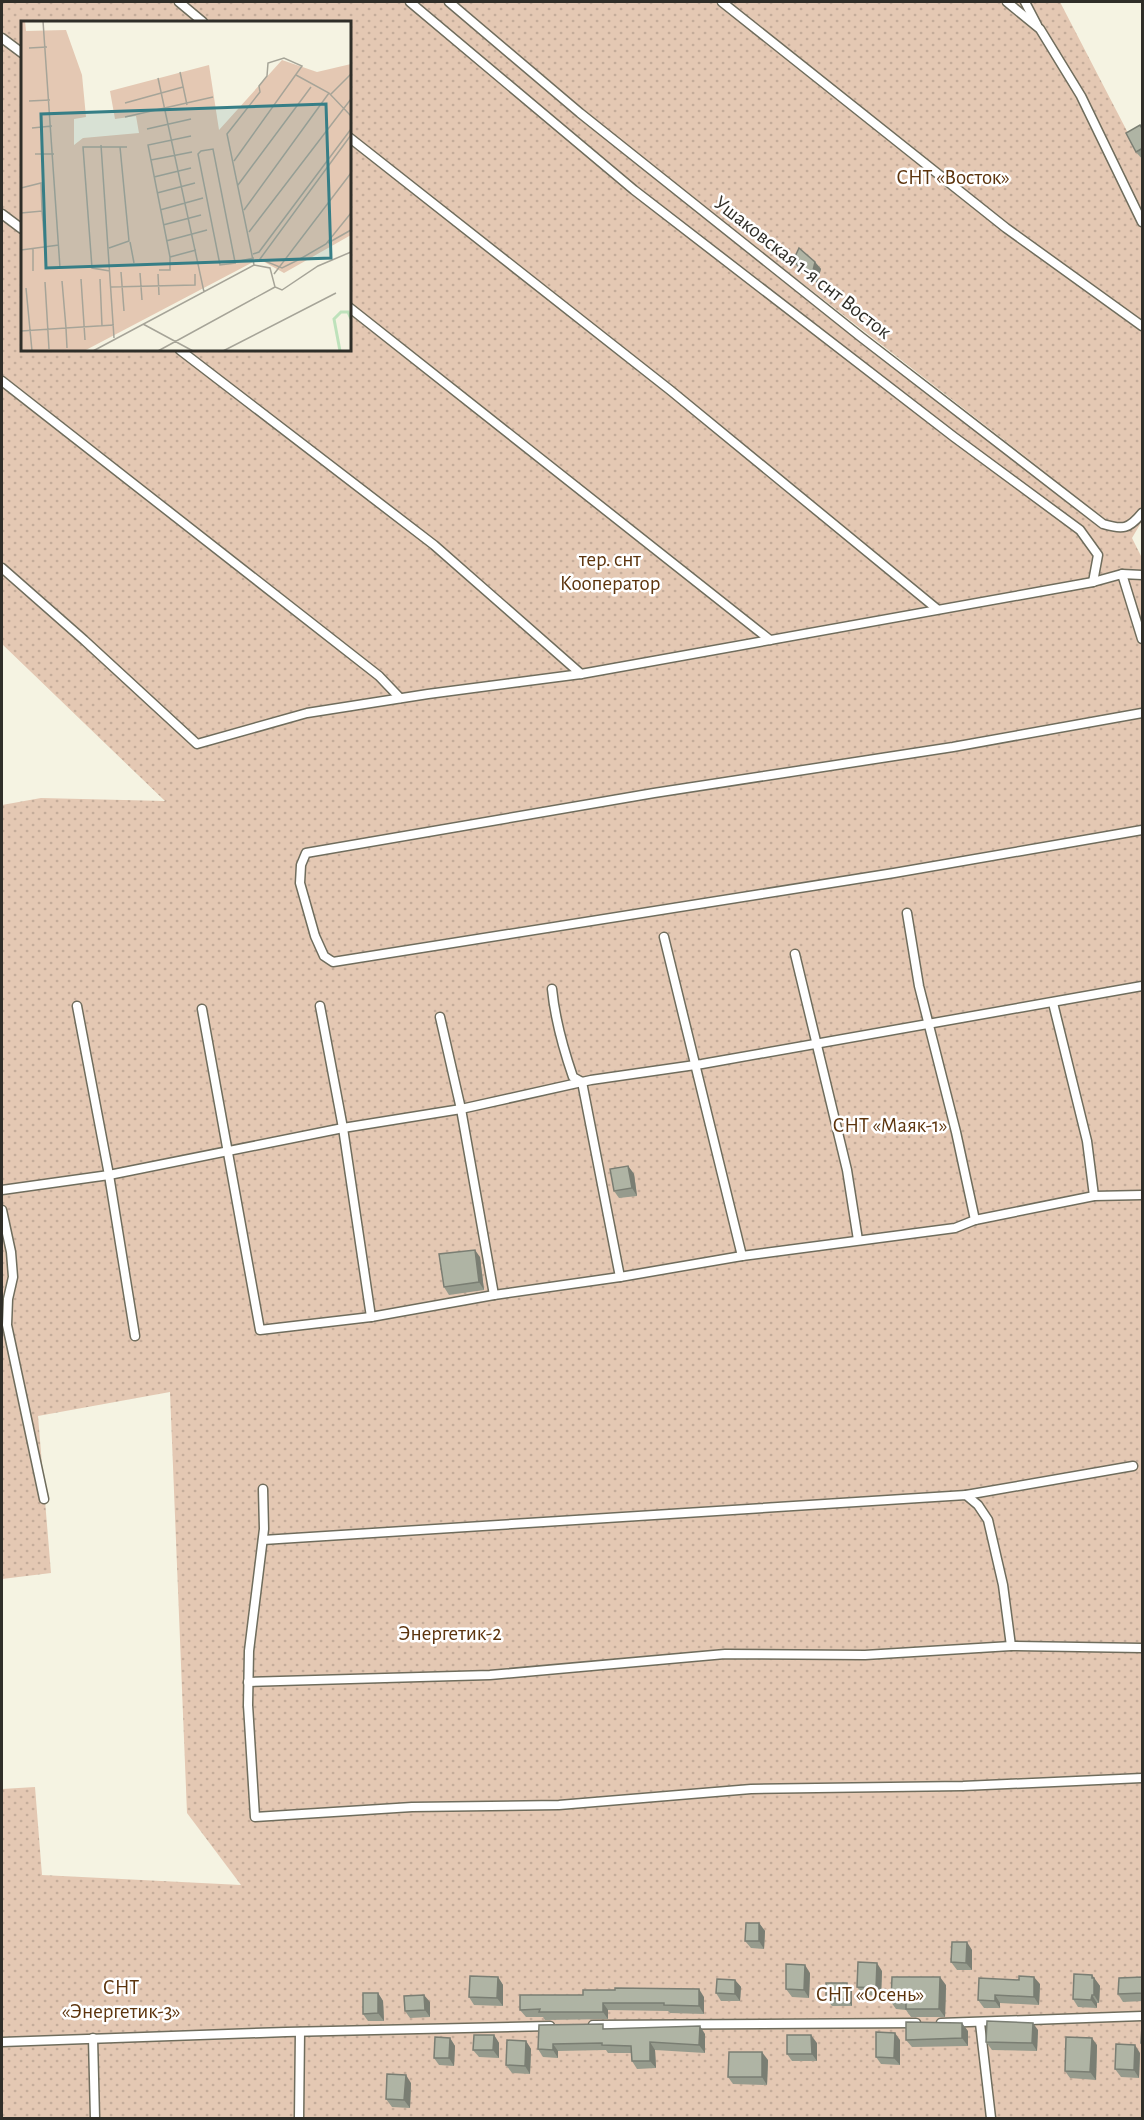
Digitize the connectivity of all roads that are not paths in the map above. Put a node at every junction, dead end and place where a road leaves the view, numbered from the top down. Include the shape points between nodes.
1 (178, 2) edge
2 (410, 2) edge
3 (449, 2) edge
4 (722, 2) edge
5 (1007, 2) edge
6 (1026, 2) edge
7 (202, 21) edge
8 (1040, 29) junction
9 (2, 38) edge
10 (21, 52) edge
11 (351, 139) edge
12 (2, 213) edge
13 (1143, 222) edge
14 (21, 228) edge
15 (351, 309) edge
16 (1143, 326) edge
17 (181, 351) edge
18 (2, 381) edge
19 (1143, 513) edge
20 (2, 568) edge
21 (1122, 574) junction
22 (1143, 575) edge
23 (1093, 582) junction
24 (937, 609) junction
25 (1143, 639) edge
26 (770, 640) junction
27 (581, 674) junction
28 (400, 698) junction
29 (1143, 713) edge
30 (1143, 830) edge
31 (907, 913) dead end
32 (664, 937) dead end
33 (795, 954) dead end
34 (1143, 986) edge
35 (552, 989) dead end
36 (1053, 1003) junction
37 (77, 1006) dead end
38 (320, 1006) dead end
39 (202, 1009) dead end
40 (440, 1017) dead end
41 (930, 1025) junction
42 (816, 1043) junction
43 (696, 1065) junction
44 (582, 1082) junction
45 (460, 1109) junction
46 (343, 1128) junction
47 (229, 1152) junction
48 (109, 1175) junction
49 (2, 1190) edge
50 (1143, 1195) edge
51 (1094, 1196) junction
52 (2, 1210) edge
53 (975, 1220) junction
54 (858, 1240) junction
55 (742, 1256) junction
56 (620, 1277) junction
57 (494, 1295) junction
58 (371, 1317) junction
59 (135, 1336) dead end
60 (1133, 1466) dead end
61 (263, 1489) dead end
62 (966, 1495) junction
63 (44, 1499) dead end
64 (263, 1540) junction
65 (1011, 1646) junction
66 (1143, 1648) edge
67 (248, 1682) junction
68 (1143, 1778) edge
69 (1143, 2016) edge
70 (920, 2023) edge
71 (932, 2023) edge
72 (980, 2023) junction
73 (557, 2026) edge
74 (580, 2026) edge
75 (300, 2032) junction
76 (93, 2038) junction
77 (2, 2042) edge
78 (95, 2118) edge
79 (299, 2118) edge
80 (991, 2118) edge

1 - 7 lane
2 - 23 lane via 634,190 1080,530 1098,555
3 - 19 lane, Ушаковская 1-я снт Восток via 598,128 1103,524 1116,528 1132,525
4 - 16 lane via 1006,228
5 - 8 lane
6 - 8 lane
8 - 13 lane via 1081,96
9 - 10 lane
11 - 24 lane via 670,390
12 - 14 lane
15 - 26 lane
17 - 27 lane via 434,545
18 - 28 lane via 379,676
20 - 28 lane via 197,744 307,713
21 - 22 lane
21 - 23 lane
21 - 25 lane
23 - 24 lane
24 - 26 lane
26 - 27 lane
27 - 28 lane
29 - 30 lane via 306,853 300,883 315,936 324,956 333,962
31 - 41 lane
32 - 43 lane
33 - 42 lane
34 - 36 lane
35 - 44 lane via 566,1056 573,1077
36 - 41 lane
36 - 51 lane via 1087,1141
37 - 48 lane
38 - 46 lane
39 - 47 lane
40 - 45 lane
41 - 42 lane
41 - 53 lane
42 - 43 lane
42 - 54 lane via 847,1170
43 - 44 lane
43 - 55 lane
44 - 45 lane
44 - 56 lane
45 - 46 lane
45 - 57 lane
46 - 47 lane
46 - 58 lane
47 - 48 lane
47 - 58 lane via 260,1330
48 - 49 lane
48 - 59 lane
50 - 51 lane
51 - 53 lane
52 - 63 lane via 13,1277 8,1325
53 - 54 lane via 954,1228
54 - 55 lane
55 - 56 lane
56 - 57 lane
57 - 58 lane
60 - 62 lane
61 - 64 lane
62 - 64 lane
62 - 65 lane via 988,1520 1003,1585
64 - 67 lane
65 - 66 lane
65 - 67 lane via 865,1655 725,1654 490,1675
67 - 68 lane via 255,1817 412,1807 559,1805 751,1789
69 - 72 lane
70 - 74 lane
71 - 72 lane
72 - 80 lane
73 - 75 lane
75 - 76 lane
75 - 79 lane
76 - 77 lane
76 - 78 lane

